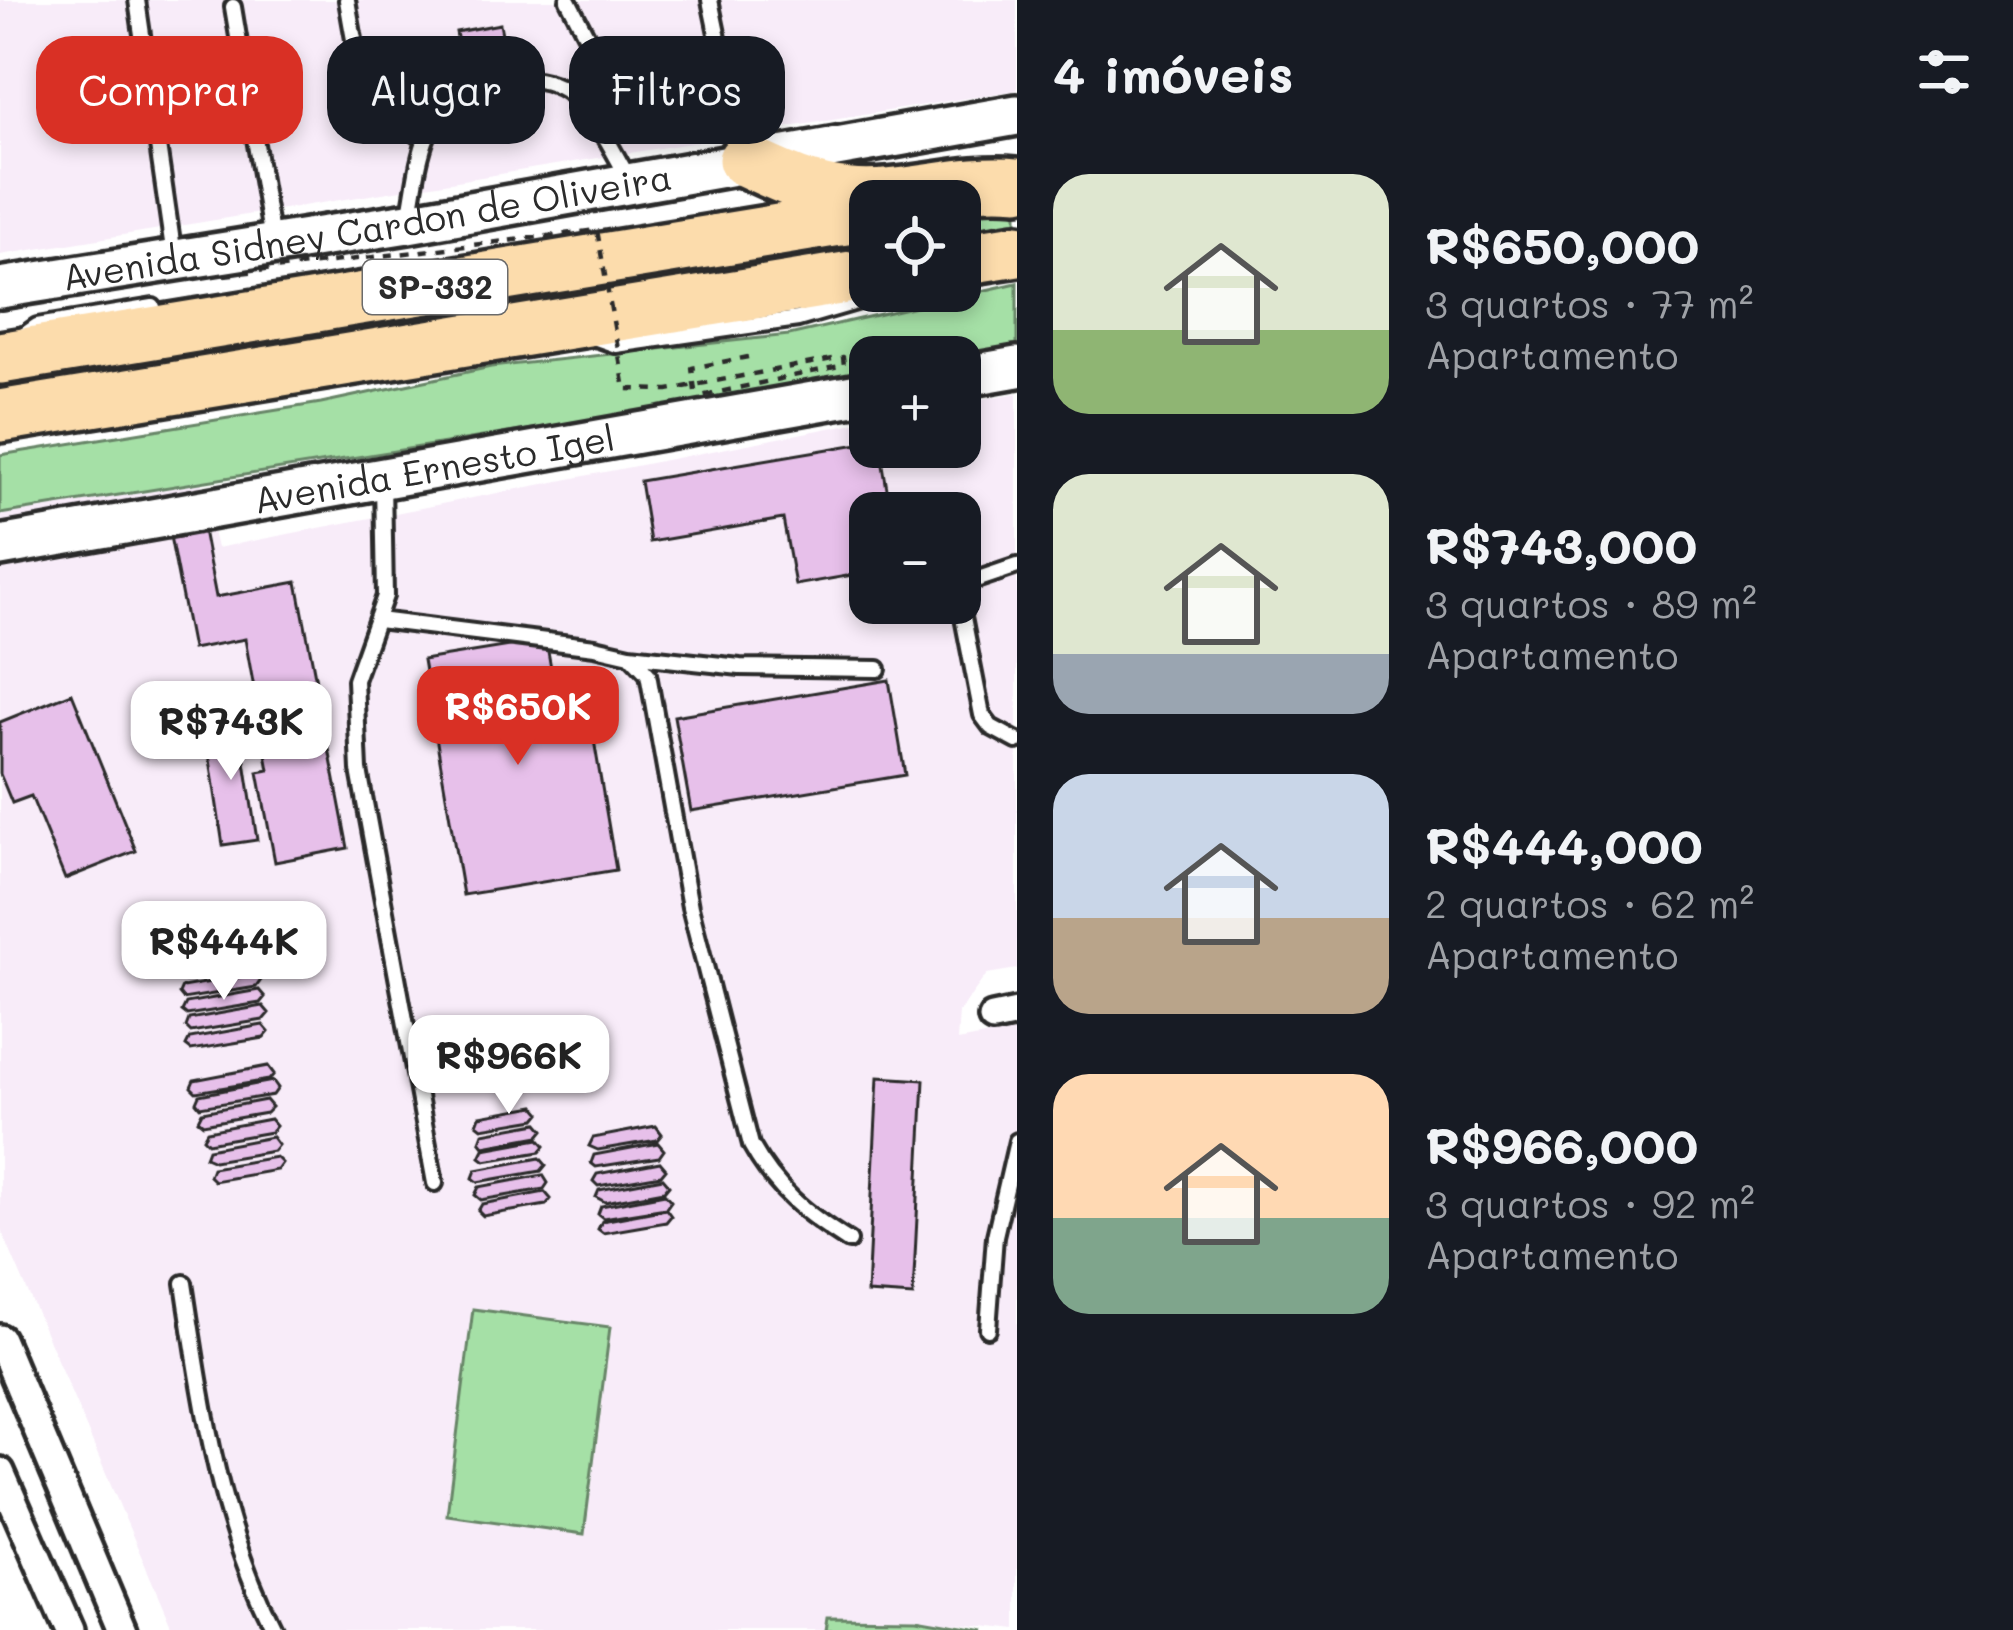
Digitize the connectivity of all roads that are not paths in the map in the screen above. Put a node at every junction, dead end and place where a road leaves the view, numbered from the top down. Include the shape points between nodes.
1 (137, 0) edge
2 (347, 0) edge
3 (568, 0) edge
4 (710, 0) edge
5 (233, 7) dead end
6 (355, 36) edge
7 (587, 36) edge
8 (717, 36) edge
9 (1017, 115) edge
10 (424, 144) edge
11 (609, 144) edge
12 (740, 144) edge
13 (744, 160) junction
14 (631, 181) junction
15 (1017, 187) edge
16 (981, 195) edge
17 (849, 218) edge
18 (408, 223) junction
19 (273, 245) junction
20 (1017, 253) edge
21 (981, 257) edge
22 (175, 261) junction
23 (981, 265) edge
24 (849, 277) edge
25 (0, 288) edge
26 (849, 304) edge
27 (225, 305) dead end
28 (161, 306) dead end
29 (290, 309) junction
30 (563, 325) junction
31 (0, 355) edge
32 (1017, 367) edge
33 (981, 373) edge
34 (142, 392) junction
35 (849, 396) edge
36 (0, 416) edge
37 (0, 435) edge
38 (383, 476) junction
39 (0, 546) edge
40 (1017, 566) edge
41 (981, 578) edge
42 (378, 620) junction
43 (965, 624) edge
44 (631, 655) junction
45 (878, 669) dead end
46 (1017, 741) edge
47 (1017, 1142) edge
48 (435, 1183) dead end
49 (849, 1241) dead end
50 (184, 1282) dead end
51 (988, 1329) dead end
52 (0, 1339) edge
53 (0, 1472) edge
54 (69, 1630) edge
55 (122, 1630) edge
56 (274, 1630) edge

1 - 22 lane
2 - 6 lane
3 - 7 lane
4 - 8 lane
5 - 19 lane
9 - 13 street, Avenida Sidney Cardon de Oliveira
10 - 18 lane
11 - 14 lane
12 - 13 lane
13 - 14 street, Avenida Sidney Cardon de Oliveira
13 - 15 highway via 797,184 852,196 981,180
14 - 18 street, Avenida Sidney Cardon de Oliveira
15 - 16 highway
17 - 29 highway, SP-332
18 - 19 street, Avenida Sidney Cardon de Oliveira
19 - 22 street, Avenida Sidney Cardon de Oliveira
20 - 21 highway
20 - 23 lane
22 - 25 street, Avenida Sidney Cardon de Oliveira
24 - 30 highway, SP-332
26 - 30 lane via 616,346
27 - 29 lane
28 - 31 lane via 37,326
29 - 31 highway, SP-332
30 - 34 highway, SP-332
32 - 33 street
34 - 36 highway, SP-332
34 - 37 street
35 - 38 street, Avenida Ernesto Igel
38 - 39 street, Avenida Ernesto Igel
38 - 42 lane via 385,596
40 - 41 lane
42 - 44 lane via 523,634
42 - 48 lane via 356,680 359,770
43 - 46 lane via 982,715
44 - 45 lane
44 - 49 lane via 648,674 690,907 751,1145 770,1180
47 - 51 lane via 995,1237
50 - 56 lane via 208,1444
52 - 55 street
53 - 54 street

